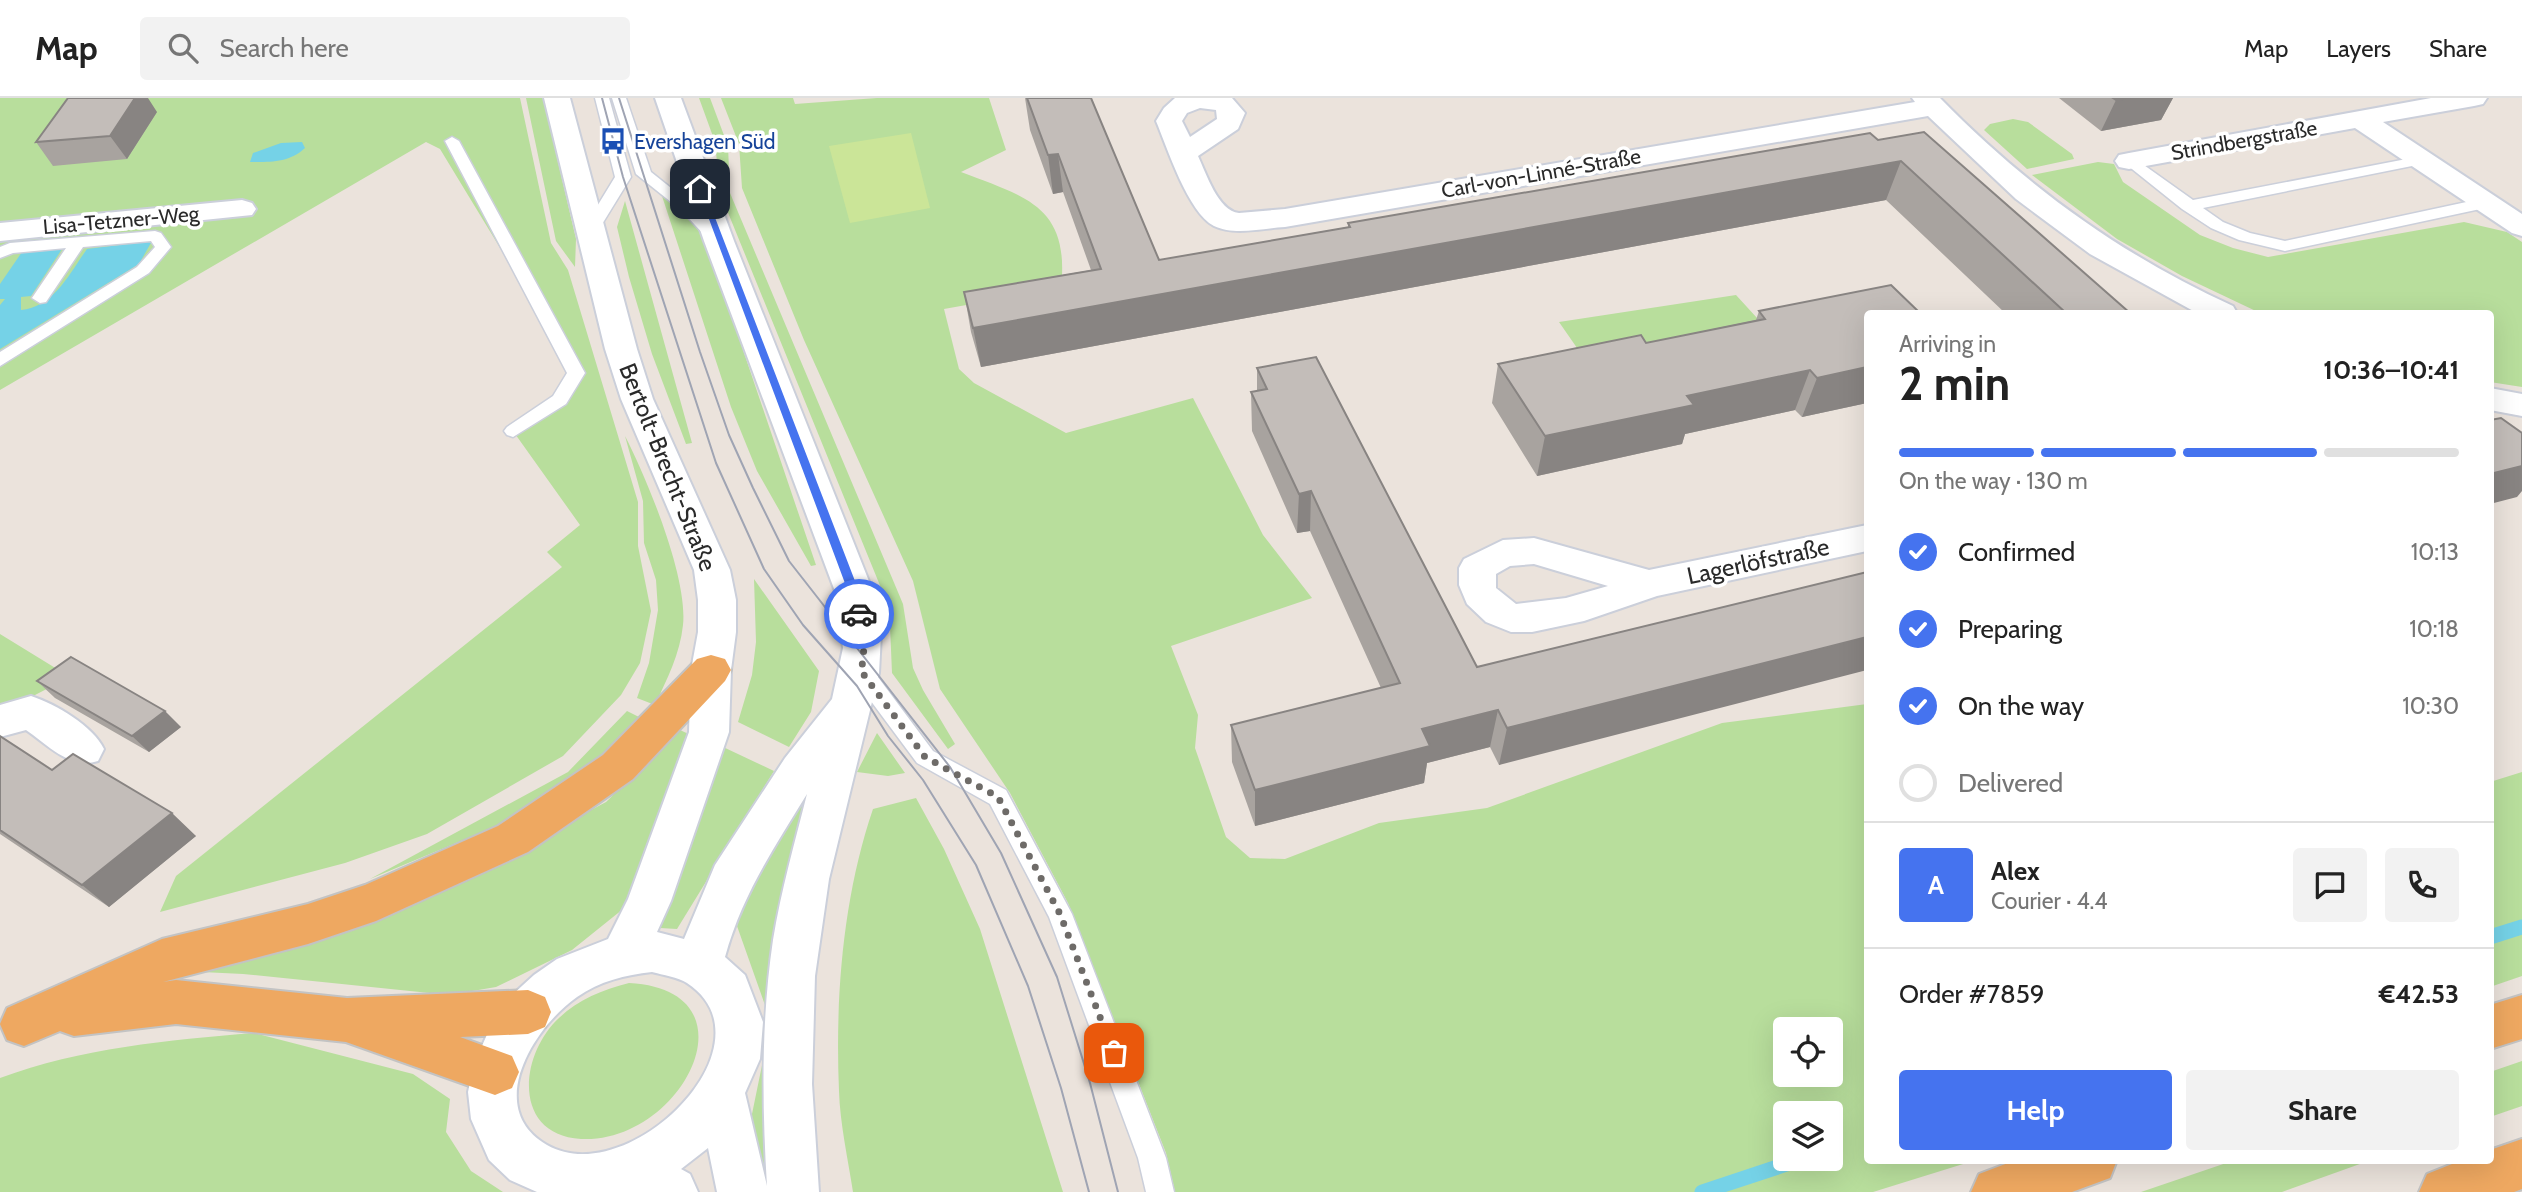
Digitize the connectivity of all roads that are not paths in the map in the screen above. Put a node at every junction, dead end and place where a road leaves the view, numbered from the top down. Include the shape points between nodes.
1 (557, 98) edge
2 (602, 98) edge
3 (619, 98) edge
4 (668, 98) edge
5 (2474, 98) edge
6 (1929, 102) edge
7 (2360, 119) junction
8 (452, 141) dead end
9 (1185, 153) dead end
10 (2422, 160) junction
11 (2129, 161) joint
12 (2485, 203) junction
13 (2187, 206) junction
14 (242, 209) dead end
15 (2522, 227) edge
16 (590, 231) junction
17 (719, 241) junction
18 (78, 243) junction
19 (2, 249) edge
20 (40, 298) dead end
21 (2216, 310) edge
22 (0, 360) edge
23 (2494, 400) edge
24 (2522, 405) edge
25 (513, 431) dead end
26 (1864, 539) edge
27 (1649, 584) dead end
28 (711, 670) junction
29 (856, 686) junction
30 (0, 721) edge
31 (84, 749) dead end
32 (624, 954) junction
33 (701, 963) junction
34 (527, 1012) junction
35 (2522, 1017) edge
36 (347, 1020) junction
37 (2494, 1026) edge
38 (12, 1028) edge
39 (495, 1072) junction
40 (722, 1096) junction
41 (2080, 1164) edge
42 (2522, 1164) edge
43 (651, 1181) edge
44 (743, 1192) edge
45 (793, 1192) edge
46 (1160, 1192) edge
47 (1997, 1192) edge
48 (2445, 1192) edge

1 - 16 main road, Bertolt-Brecht-Straße
2 - 16 lane via 623,177
3 - 17 lane via 645,174
4 - 17 main road
5 - 7 main road, Strindbergstraße
6 - 9 main road, Carl-von-Linné-Straße via 1285,218 1246,221 1223,220 1210,207
6 - 21 main road via 2062,223 2127,267
7 - 10 main road
7 - 11 main road, Strindbergstraße
8 - 25 lane via 576,373 564,398
10 - 12 main road
10 - 13 lane
11 - 13 lane
12 - 13 lane via 2285,246 2245,237
12 - 15 main road
14 - 19 main road, Lisa-Tetzner-Weg
16 - 28 main road, Bertolt-Brecht-Straße via 637,399 712,570 717,632
17 - 29 main road via 855,594 864,655
18 - 19 lane
18 - 20 lane
18 - 22 lane via 155,236 163,247 143,270
23 - 24 main road
26 - 27 main road, Lagerlöfstraße
28 - 32 main road, Bertolt-Brecht-Straße via 709,732 649,901
28 - 38 highway via 618,767 513,839 376,901 308,924 162,960
29 - 33 main road via 731,879 713,918
29 - 45 main road via 802,905 790,992 787,1093
29 - 46 lane via 925,757 998,797 1060,914 1152,1158
30 - 31 main road via 31,712
32 - 33 main road via 678,954
32 - 34 main road via 572,974
33 - 40 main road via 726,985 739,1017 738,1055
34 - 36 highway
34 - 39 main road via 507,1041
35 - 37 highway
36 - 38 highway via 176,1002 95,1010
36 - 39 highway
39 - 43 main road via 492,1102 498,1129 512,1152 534,1169 564,1178
40 - 43 main road via 698,1127 667,1152
40 - 44 main road
41 - 47 highway
42 - 48 highway

